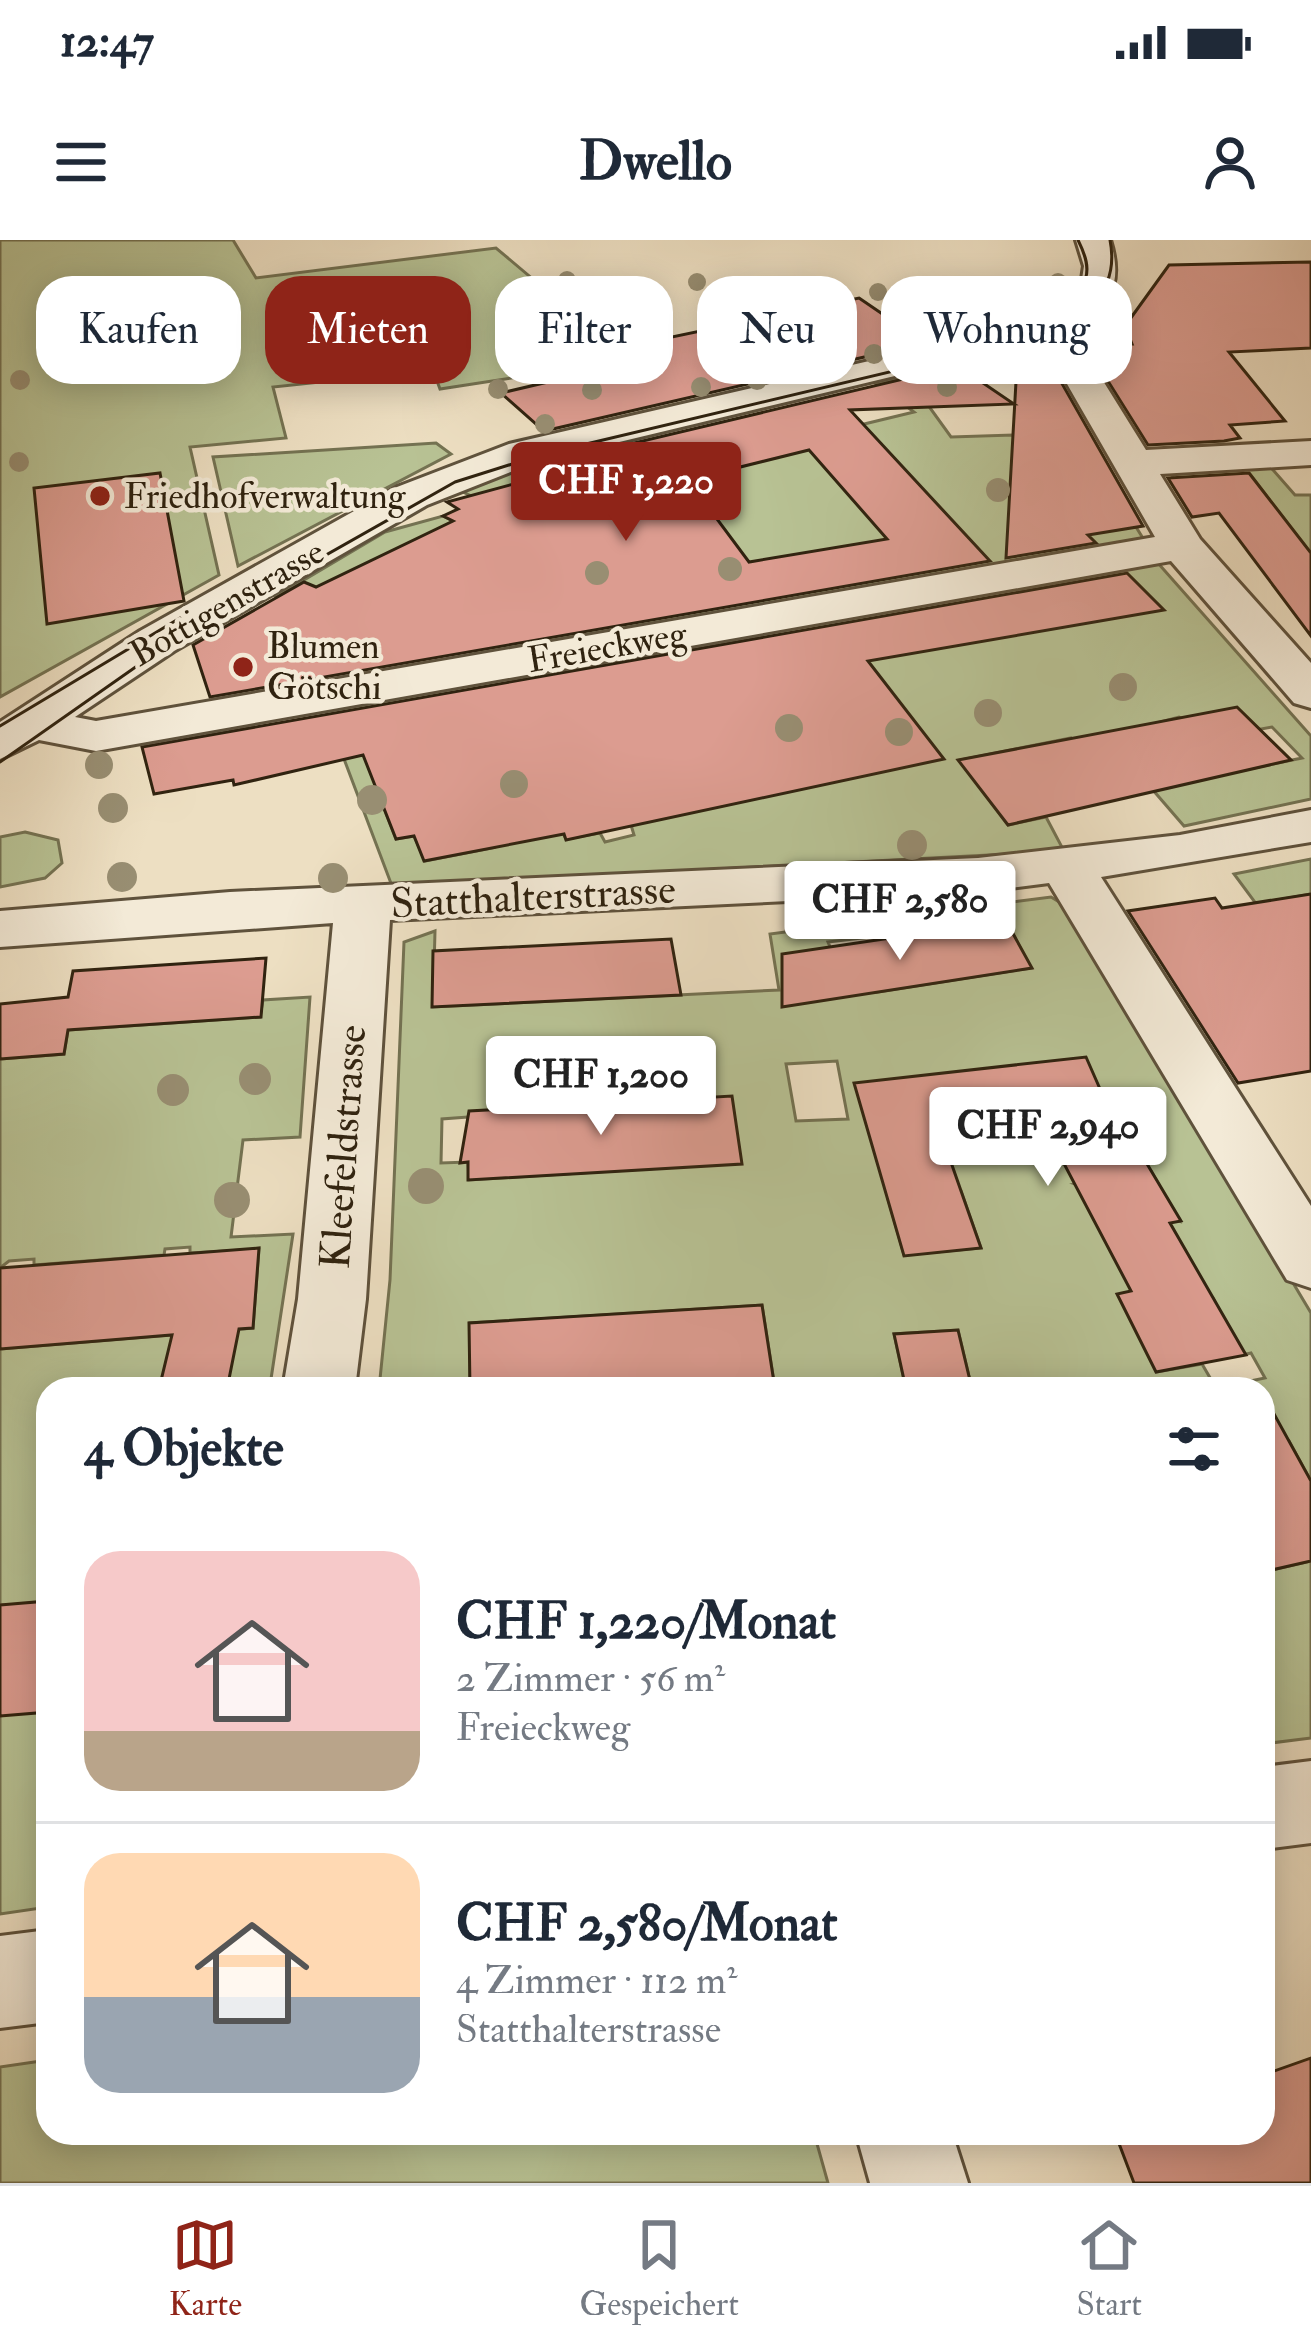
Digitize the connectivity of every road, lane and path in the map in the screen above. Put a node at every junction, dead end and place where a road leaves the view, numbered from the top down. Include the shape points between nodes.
1 (1093, 240) edge
2 (1099, 276) edge
3 (881, 369) edge
4 (1086, 384) edge
5 (1311, 453) edge
6 (1132, 464) junction
7 (1182, 546) junction
8 (1311, 693) edge
9 (16, 734) edge
10 (1311, 826) edge
11 (1067, 867) junction
12 (363, 904) junction
13 (0, 929) edge
14 (1311, 1262) edge
15 (321, 1377) edge
16 (1311, 1802) edge
17 (1275, 1806) edge
18 (36, 1978) edge
19 (0, 1982) edge
20 (908, 2145) edge
21 (919, 2183) edge

1 - 2 street, Bottigenstrasse
3 - 9 street, Bottigenstrasse via 466,471 157,641
4 - 6 street
5 - 6 street
6 - 7 street
7 - 8 street
7 - 9 street, Freieckweg via 96,736
10 - 11 street, Statthalterstrasse
11 - 12 street, Statthalterstrasse
11 - 14 street
12 - 13 street, Statthalterstrasse
12 - 15 street, Kleefeldstrasse
16 - 17 street
18 - 19 street
20 - 21 street

